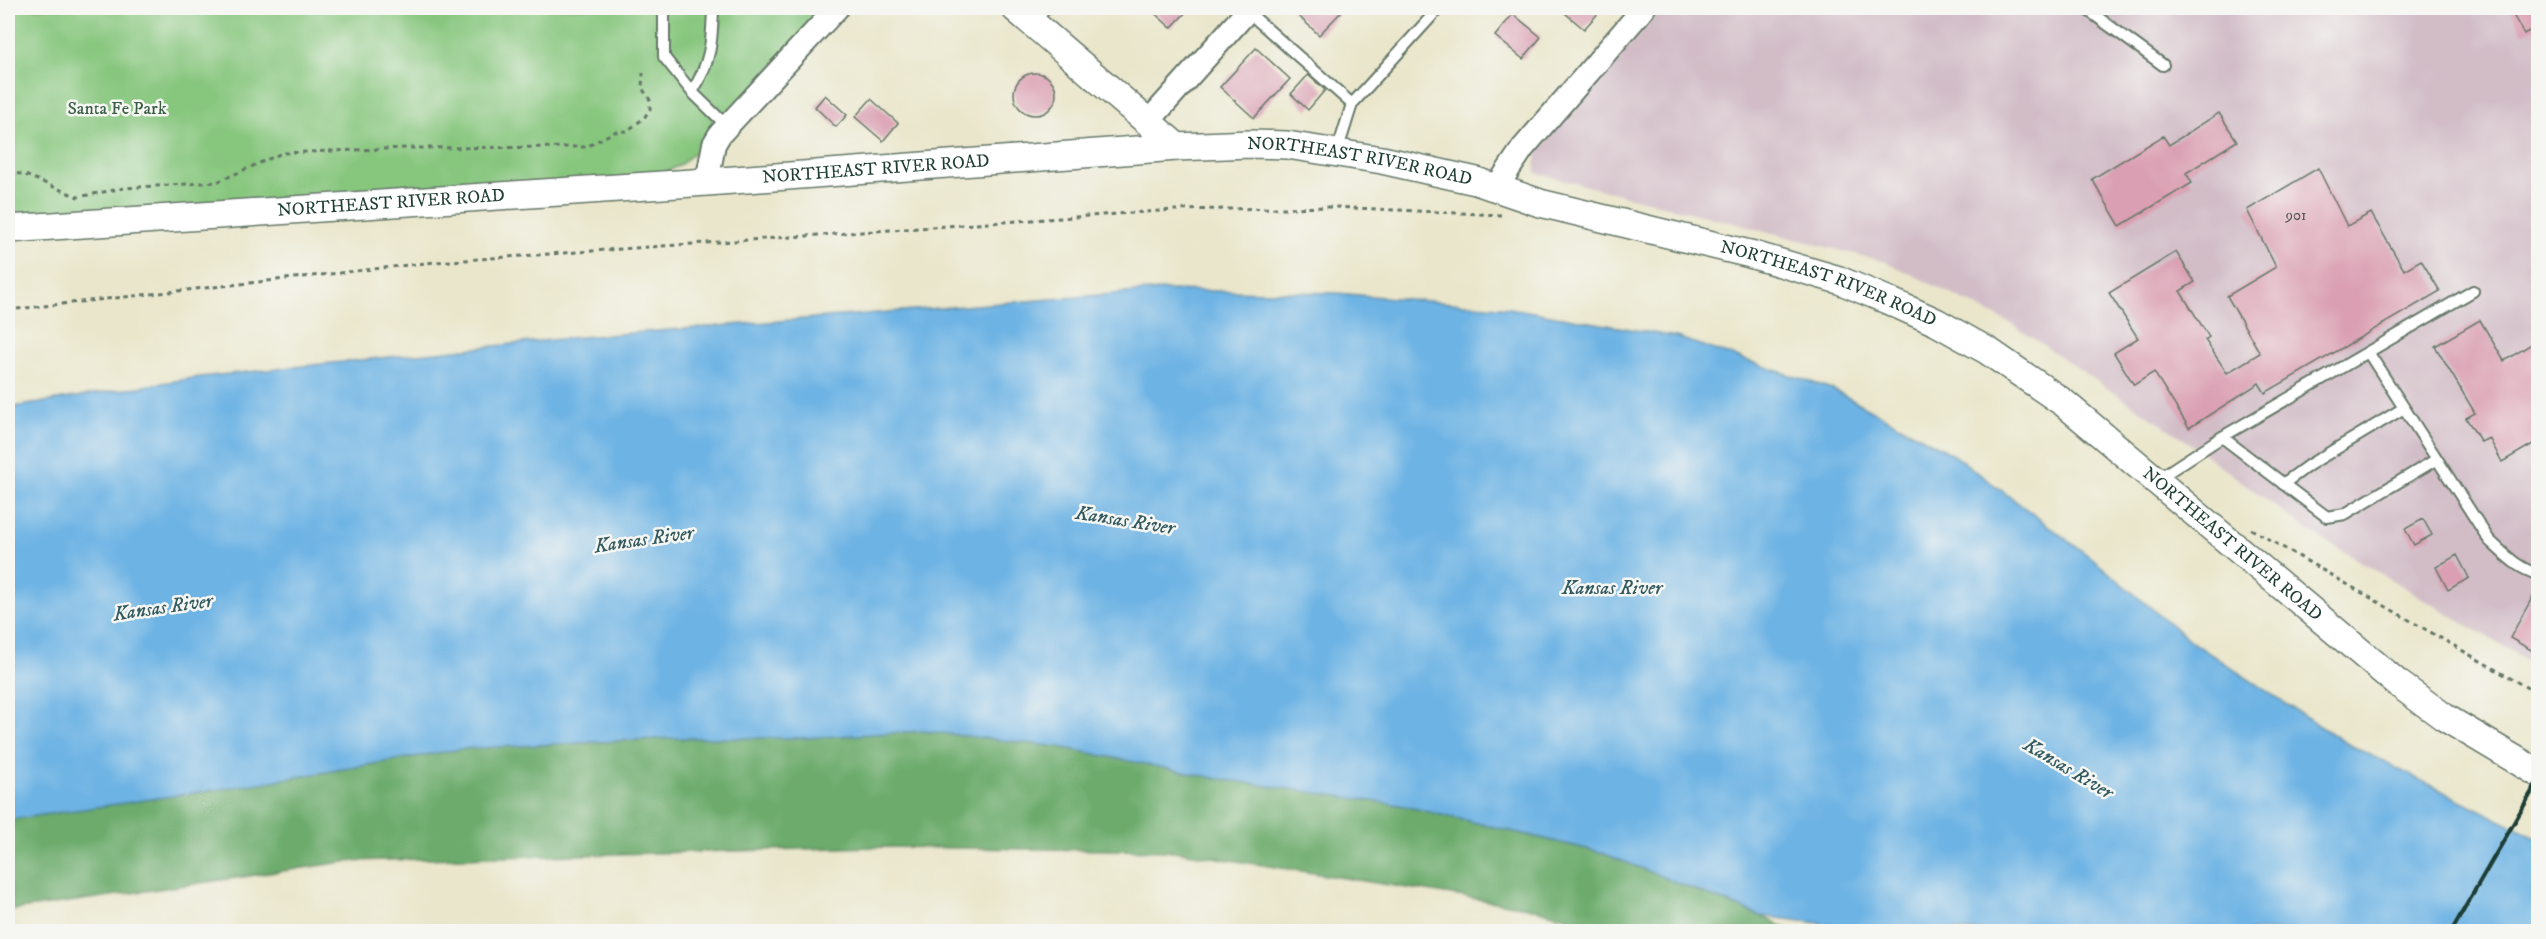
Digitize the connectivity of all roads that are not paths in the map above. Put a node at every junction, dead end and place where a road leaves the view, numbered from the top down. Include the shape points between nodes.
1 (664, 8) edge
2 (713, 8) edge
3 (837, 8) edge
4 (1439, 8) edge
5 (1644, 8) edge
6 (2085, 8) edge
7 (1249, 9) edge
8 (1031, 13) edge
9 (2163, 65) dead end
10 (692, 92) junction
11 (1352, 104) junction
12 (1148, 122) junction
13 (727, 126) junction
14 (1177, 147) junction
15 (1337, 152) junction
16 (707, 182) junction
17 (1496, 188) junction
18 (8, 229) edge
19 (2472, 291) dead end
20 (2368, 352) junction
21 (2404, 408) junction
22 (2222, 437) junction
23 (2437, 459) junction
24 (2156, 480) junction
25 (2283, 484) junction
26 (2538, 574) edge
27 (2538, 774) edge

1 - 10 lane via 664,57
2 - 10 lane via 710,54
3 - 13 street
4 - 11 lane
5 - 17 street via 1523,148
6 - 9 lane
7 - 11 lane
7 - 12 street
8 - 12 street
10 - 13 lane
11 - 15 lane
12 - 14 street
13 - 16 street via 714,144
14 - 15 street, NORTHEAST RIVER ROAD via 1287,145
14 - 16 street, NORTHEAST RIVER ROAD
15 - 17 street, NORTHEAST RIVER ROAD
16 - 18 street, NORTHEAST RIVER ROAD
17 - 24 street, NORTHEAST RIVER ROAD via 1540,203 1750,254 1839,280 1887,300 1936,322 2025,375
19 - 20 lane
20 - 21 lane
20 - 22 lane
21 - 23 lane
21 - 25 lane
22 - 24 lane
22 - 25 lane
23 - 25 lane via 2336,517 2327,517
23 - 26 lane via 2489,540 2512,561
24 - 27 street, NORTHEAST RIVER ROAD via 2396,682 2444,717

